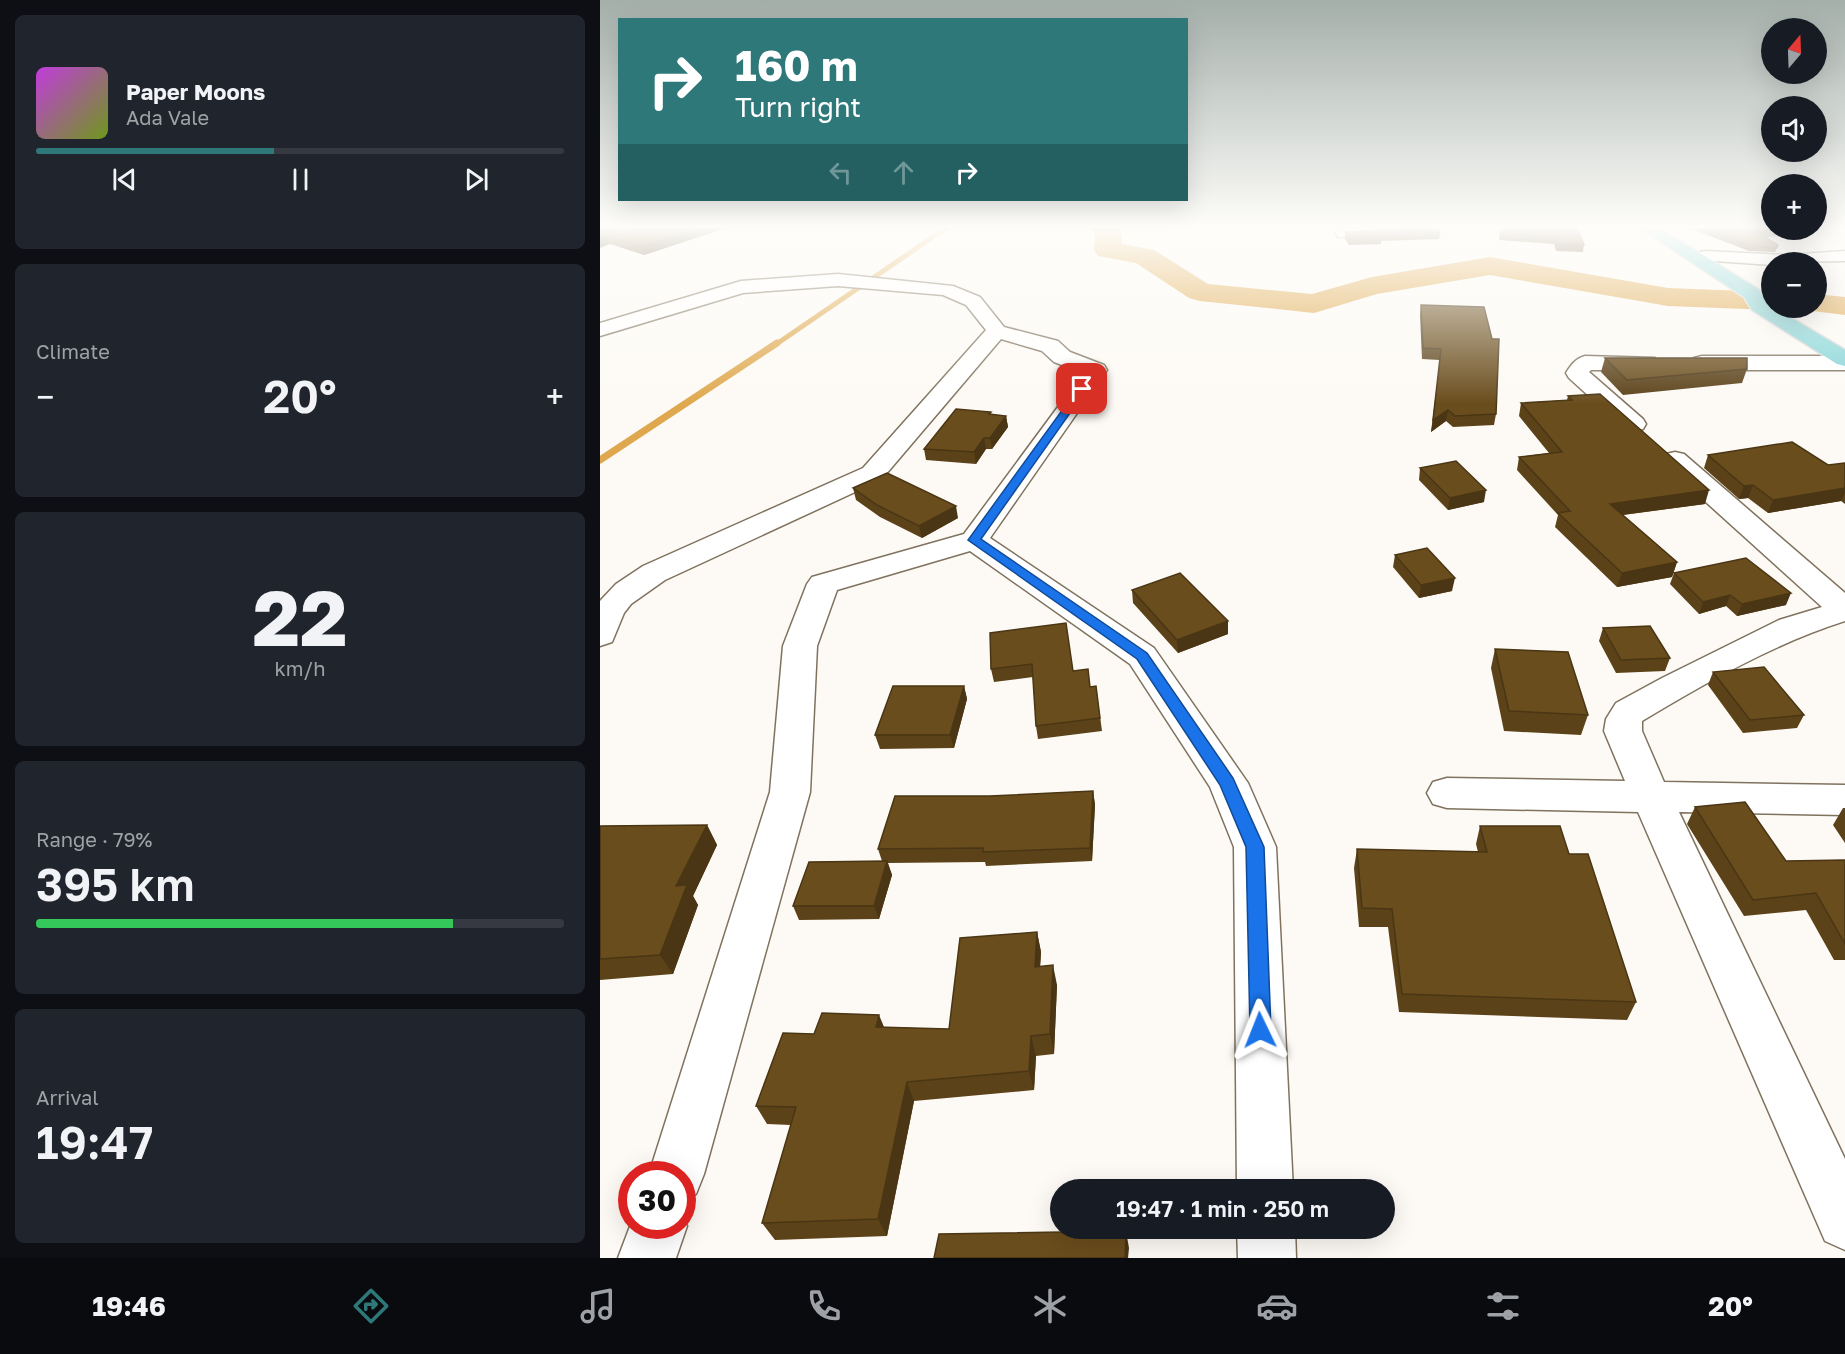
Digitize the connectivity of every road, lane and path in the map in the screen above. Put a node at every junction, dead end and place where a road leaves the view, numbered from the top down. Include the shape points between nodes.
1 (745, 287) edge
2 (910, 287) edge
3 (1740, 287) edge
4 (1807, 318) edge
5 (600, 330) edge
6 (997, 331) junction
7 (1845, 342) edge
8 (1845, 361) edge
9 (974, 540) junction
10 (1845, 610) edge
11 (600, 635) edge
12 (1447, 793) dead end
13 (1651, 796) junction
14 (1845, 800) edge
15 (679, 1161) edge
16 (1265, 1179) edge
17 (1845, 1221) edge
18 (654, 1239) edge
19 (1266, 1239) edge
20 (647, 1258) edge
21 (1267, 1258) edge

1 - 5 street
2 - 6 street via 946,290 973,301
3 - 8 main road via 1759,306
4 - 7 main road
6 - 9 street via 1050,346 1062,357 1096,370
6 - 11 street via 872,474 654,573 621,594 603,620
8 - 10 street via 1586,363 1576,373
9 - 15 street via 823,584 800,646 790,792
9 - 16 street via 1142,656 1228,783 1255,847
10 - 13 street via 1791,627 1629,712 1623,731
12 - 13 street
13 - 14 street
13 - 17 street
18 - 20 street
19 - 21 street

